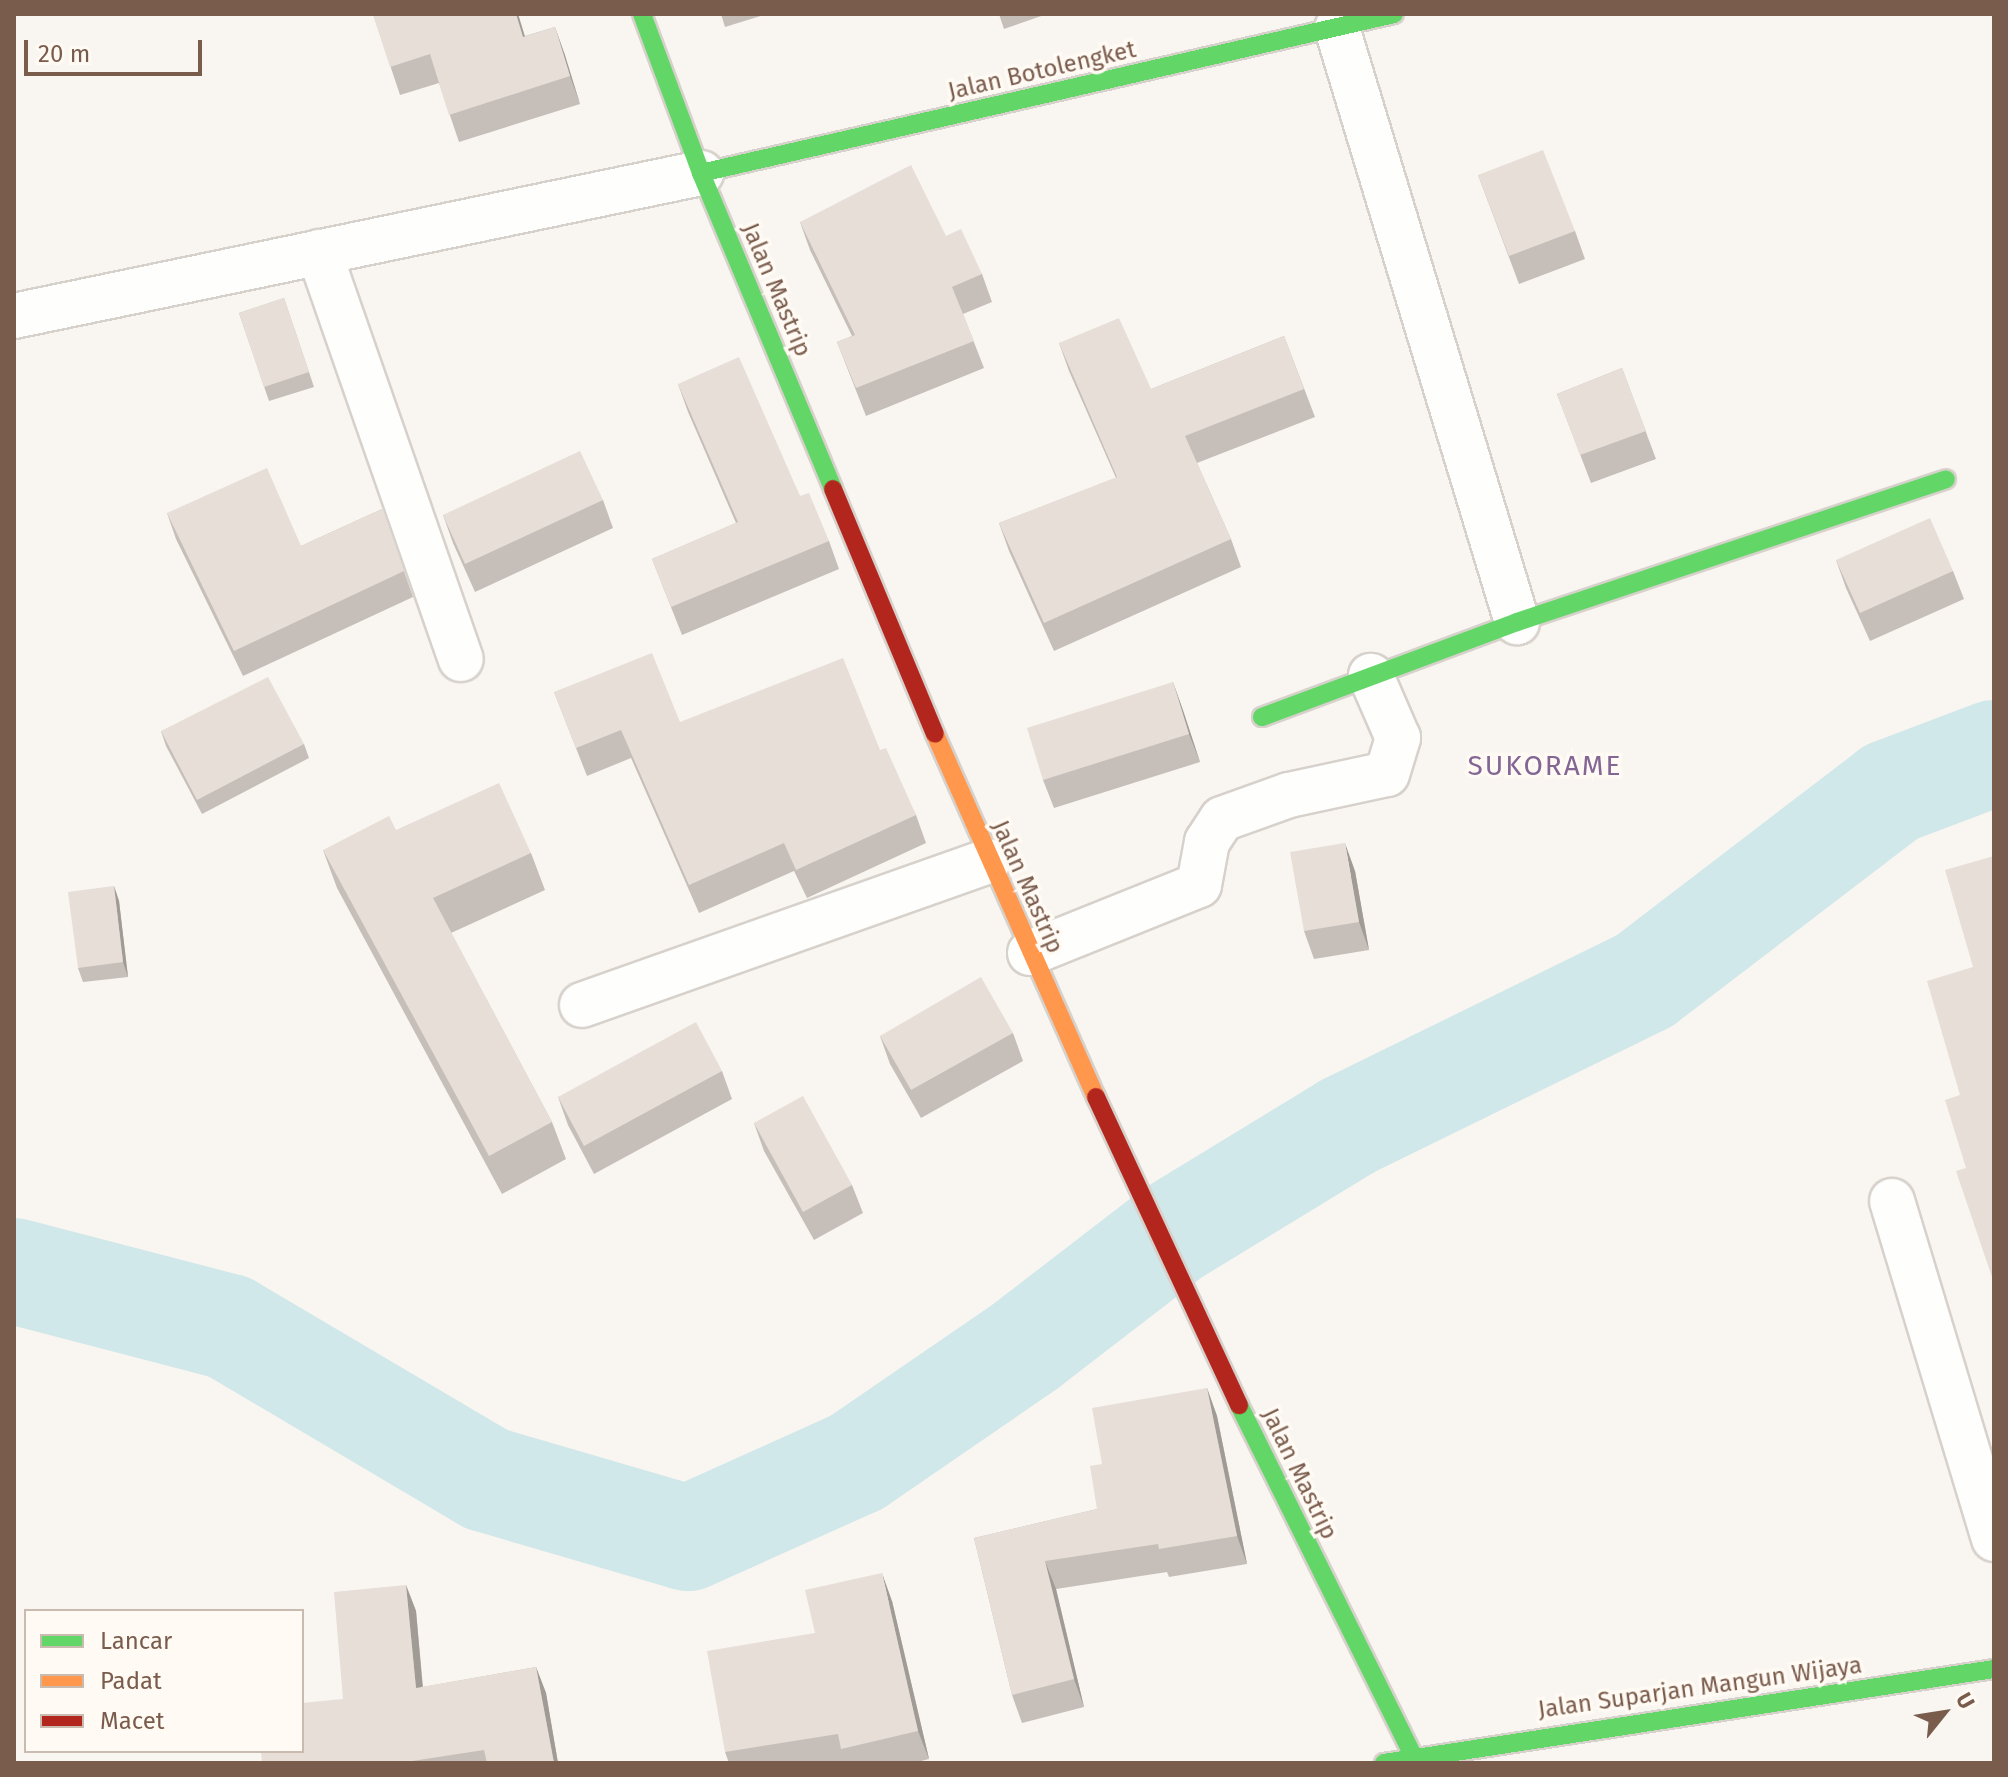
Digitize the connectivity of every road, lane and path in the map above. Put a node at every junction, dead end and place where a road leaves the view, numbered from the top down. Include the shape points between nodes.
1 (642, 14) edge
2 (1394, 14) edge
3 (1337, 28) junction
4 (701, 173) junction
5 (319, 252) junction
6 (14, 316) edge
7 (1946, 479) dead end
8 (1517, 622) junction
9 (461, 659) dead end
10 (1371, 676) junction
11 (1262, 717) dead end
12 (988, 861) junction
13 (1030, 953) junction
14 (582, 1005) dead end
15 (1892, 1201) dead end
16 (1994, 1539) edge
17 (1994, 1669) edge
18 (1416, 1761) edge
19 (1384, 1763) edge

1 - 4 main road, Jalan Mastrip
2 - 3 main road, Jalan Botolengket
3 - 4 main road, Jalan Botolengket
3 - 8 street
4 - 5 street
4 - 12 main road, Jalan Mastrip
5 - 6 street
5 - 9 street
7 - 8 main road
8 - 10 main road
10 - 11 main road
10 - 13 street via 1398,738 1387,774 1289,795 1222,819 1207,842 1199,885
12 - 13 main road, Jalan Mastrip
12 - 14 street
13 - 18 main road, Jalan Mastrip via 1197,1317 1363,1663
15 - 16 street
17 - 18 main road, Jalan Suparjan Mangun Wijaya
18 - 19 main road, Jalan Suparjan Mangun Wijaya

